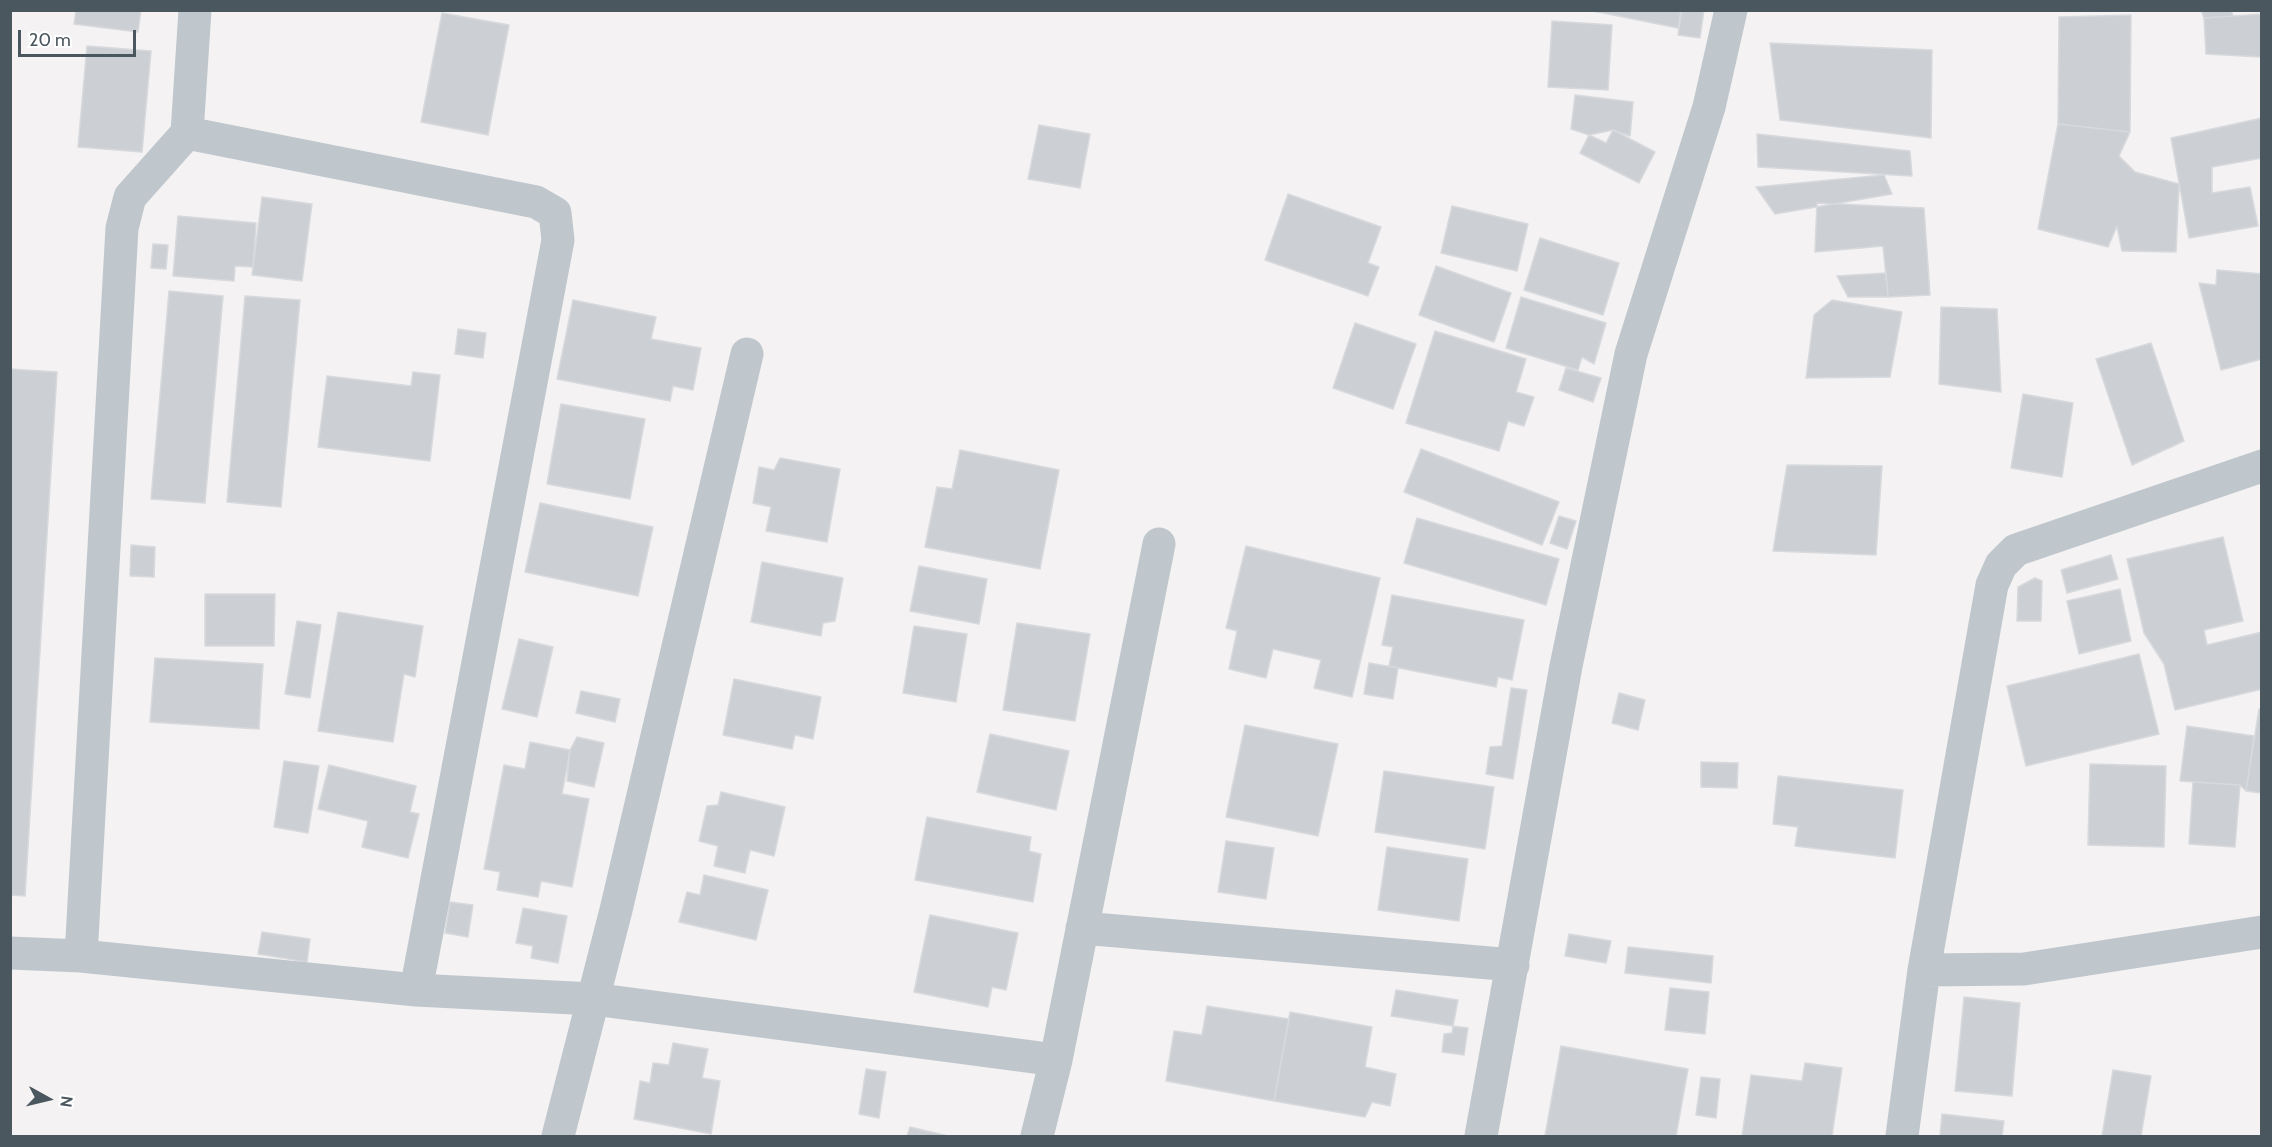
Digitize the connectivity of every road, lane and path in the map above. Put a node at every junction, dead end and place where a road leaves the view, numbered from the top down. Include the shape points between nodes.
1 (195, 10) edge
2 (1731, 10) edge
3 (187, 133) junction
4 (747, 354) dead end
5 (2262, 466) edge
6 (1159, 544) dead end
7 (1082, 928) junction
8 (2262, 932) edge
9 (10, 953) edge
10 (81, 956) junction
11 (1513, 965) junction
12 (1924, 970) junction
13 (416, 990) junction
14 (593, 999) junction
15 (1056, 1060) junction
16 (558, 1137) edge
17 (1037, 1137) edge
18 (1481, 1137) edge
19 (1902, 1137) edge

1 - 3 street
2 - 11 street via 1709,107 1631,354 1566,666
3 - 10 street via 130,197 122,228
3 - 13 street via 536,202 555,213 558,240
4 - 14 street
5 - 12 street via 2016,550 2001,565 1992,585
6 - 7 street
7 - 11 street
7 - 15 street
8 - 12 street via 2024,969
9 - 10 street
10 - 13 street
11 - 18 street
12 - 19 street
13 - 14 street
14 - 15 street
14 - 16 street
15 - 17 street

